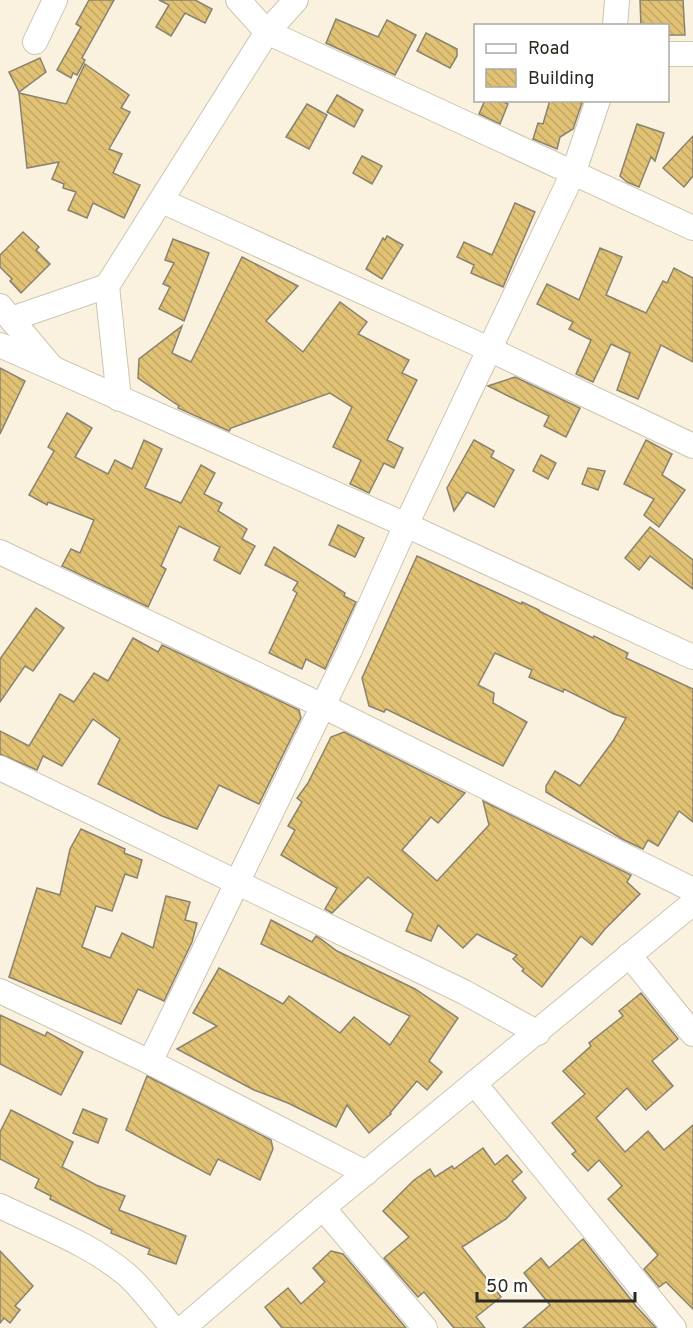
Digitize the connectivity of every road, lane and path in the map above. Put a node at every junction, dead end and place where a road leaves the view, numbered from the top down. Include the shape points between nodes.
1 (54, 0) edge
2 (238, 0) edge
3 (296, 0) edge
4 (617, 0) edge
5 (615, 24) edge
6 (267, 32) junction
7 (35, 42) dead end
8 (669, 54) edge
9 (693, 54) edge
10 (597, 102) edge
11 (574, 171) junction
12 (162, 201) junction
13 (693, 228) edge
14 (107, 286) junction
15 (6, 313) edge
16 (0, 345) edge
17 (489, 349) junction
18 (53, 369) junction
19 (119, 399) junction
20 (693, 446) edge
21 (406, 525) junction
22 (0, 552) edge
23 (693, 657) edge
24 (323, 706) junction
25 (0, 768) edge
26 (238, 882) junction
27 (693, 890) edge
28 (693, 903) edge
29 (629, 955) junction
30 (0, 991) edge
31 (538, 1033) junction
32 (693, 1034) edge
33 (150, 1062) junction
34 (475, 1084) junction
35 (366, 1173) junction
36 (0, 1206) edge
37 (323, 1208) junction
38 (173, 1328) edge
39 (183, 1328) edge
40 (425, 1328) edge
41 (674, 1328) edge

1 - 7 street
2 - 6 street
3 - 6 street
4 - 5 street
6 - 11 street
6 - 12 street
8 - 9 street
10 - 11 street
11 - 13 street
11 - 17 street
12 - 14 street
12 - 17 street
14 - 15 street
14 - 19 street
15 - 18 street
16 - 18 street
17 - 20 street
17 - 21 street
18 - 19 street
19 - 21 street
21 - 23 street
21 - 24 street
22 - 24 street
24 - 26 street
24 - 27 street
25 - 26 street
26 - 31 street via 464,992
26 - 33 street
28 - 29 street
29 - 31 street
29 - 32 street
30 - 33 street
31 - 34 street
33 - 35 street
34 - 35 street
34 - 41 street
35 - 37 street
36 - 38 street via 108,1261 128,1276
37 - 39 street
37 - 40 street

